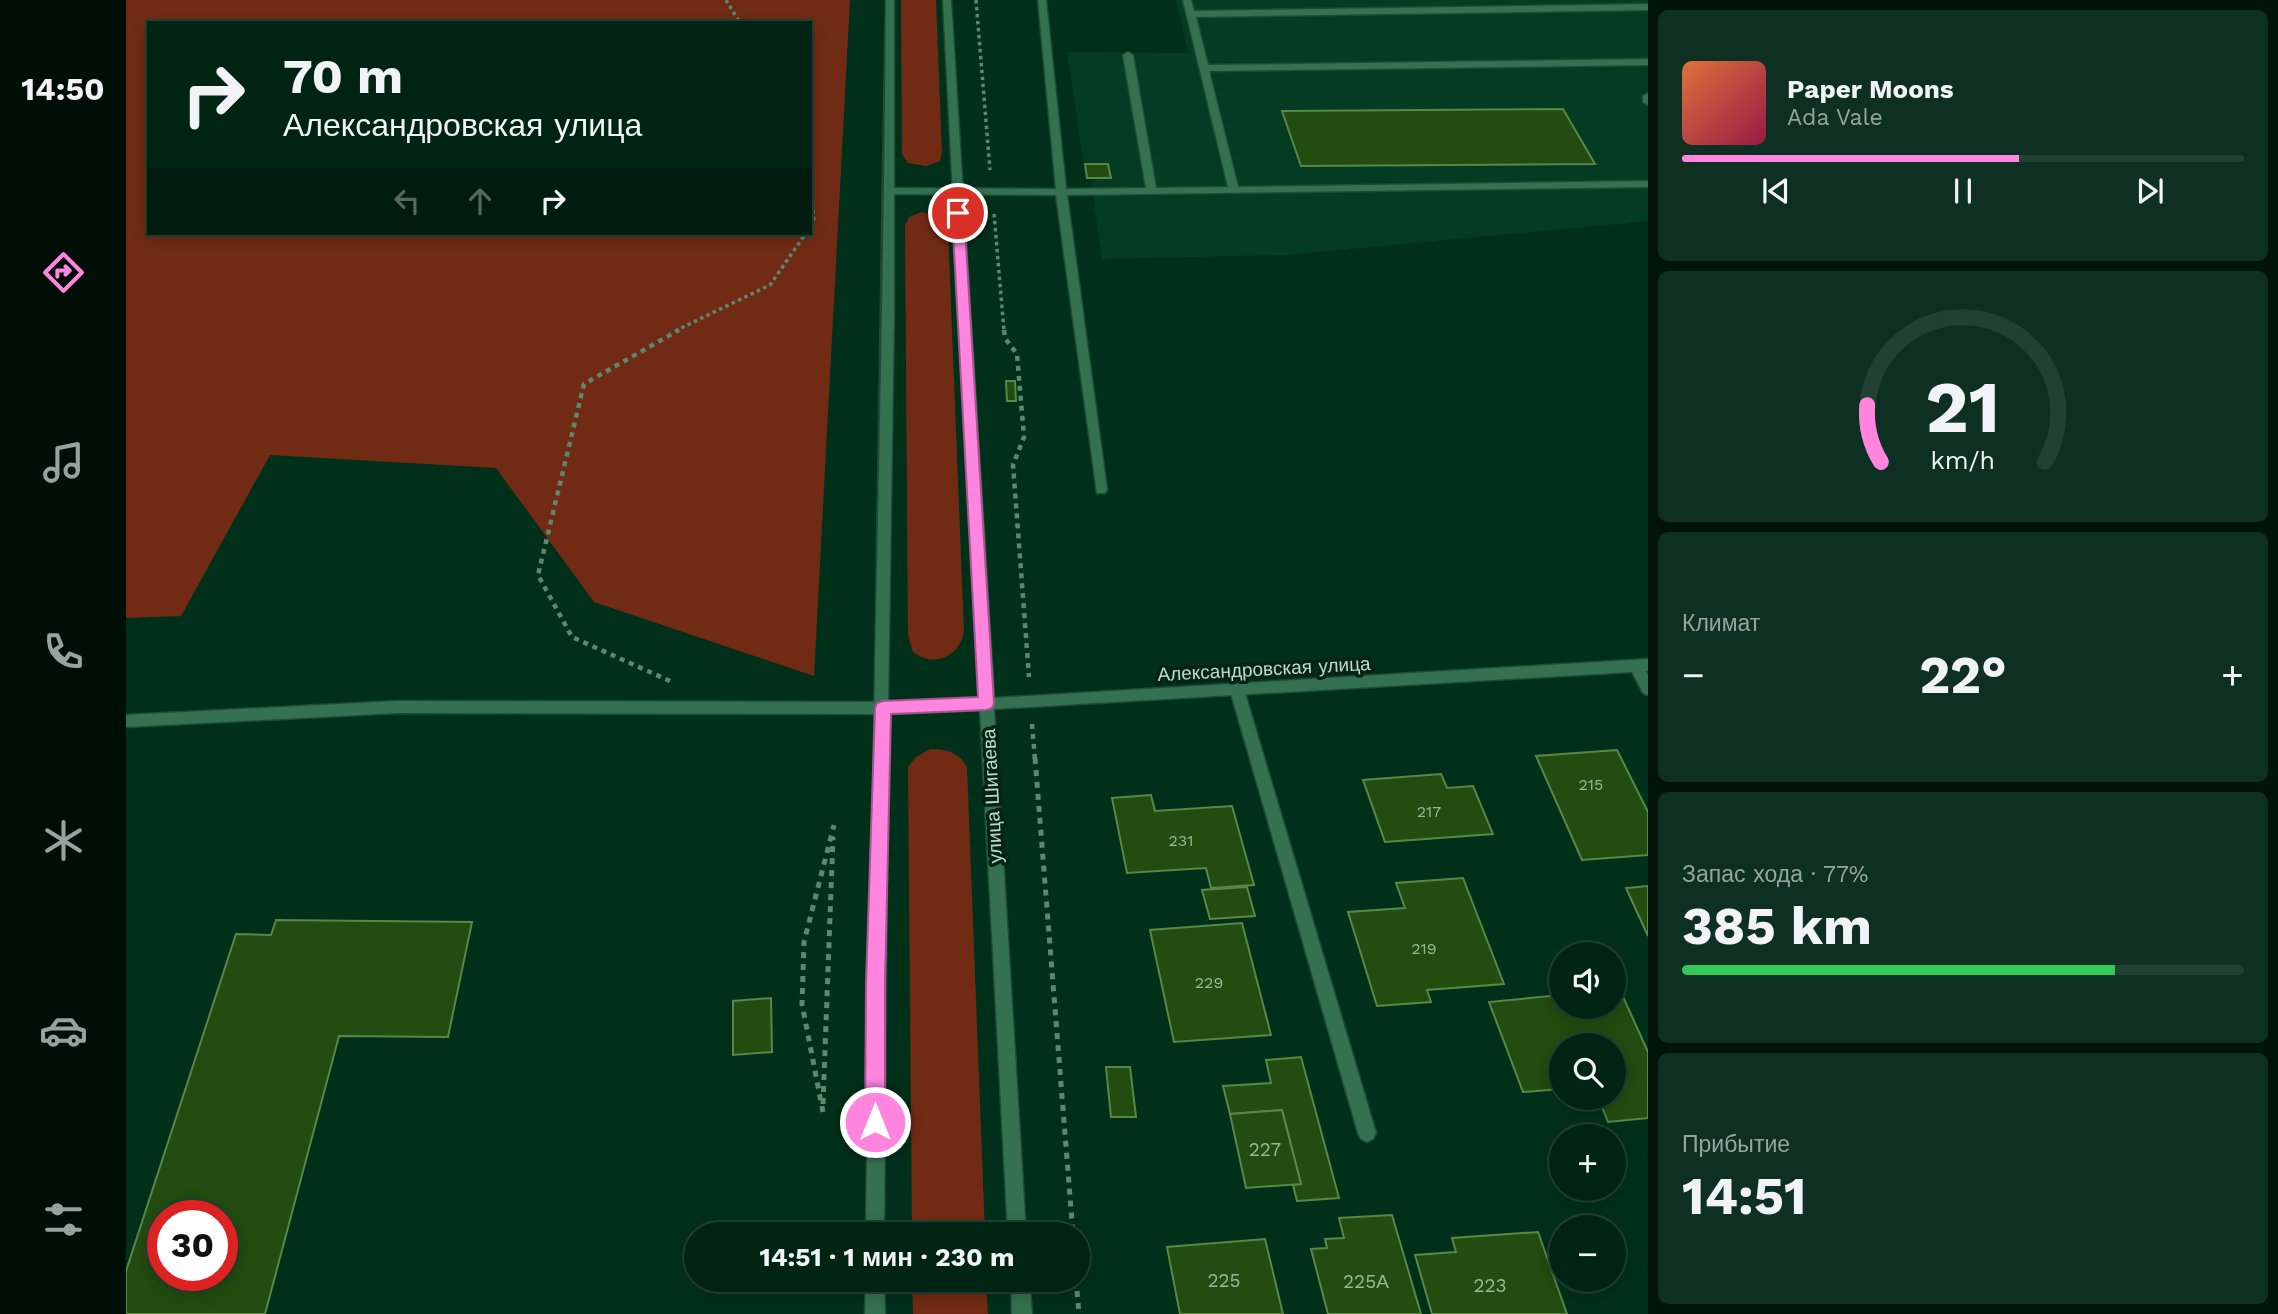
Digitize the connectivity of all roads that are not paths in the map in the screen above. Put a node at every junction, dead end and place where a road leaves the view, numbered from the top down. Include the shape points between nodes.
1 (890, 0) edge
2 (947, 0) edge
3 (1042, 0) edge
4 (1187, 0) edge
5 (1648, 7) edge
6 (1190, 14) junction
7 (1128, 55) dead end
8 (1648, 62) edge
9 (1203, 68) junction
10 (1648, 96) edge
11 (1648, 102) edge
12 (1648, 184) edge
13 (1234, 190) junction
14 (891, 191) junction
15 (957, 191) junction
16 (1061, 192) junction
17 (1152, 192) junction
18 (1101, 491) dead end
19 (1642, 665) edge
20 (1648, 689) edge
21 (1237, 690) junction
22 (986, 704) junction
23 (883, 708) junction
24 (126, 721) edge
25 (1367, 1133) dead end
26 (875, 1222) edge
27 (1016, 1222) edge
28 (875, 1292) edge
29 (1020, 1292) edge
30 (875, 1314) edge
31 (1021, 1314) edge

1 - 14 street
2 - 15 street, улица Шигаева
3 - 16 street
4 - 6 street
5 - 6 street
6 - 9 street
7 - 17 street
8 - 9 street
9 - 13 street
10 - 11 street
12 - 13 street
13 - 17 street
14 - 15 street
14 - 23 street
15 - 16 street
15 - 22 street, улица Шигаева
16 - 17 street
16 - 18 street
19 - 20 street
19 - 21 street, Александровская улица
21 - 22 street, Александровская улица
21 - 25 street
22 - 23 street, Александровская улица
22 - 27 street, улица Шигаева
23 - 24 street, Александровская улица via 397,707
23 - 26 street via 875,983
28 - 30 street
29 - 31 street

